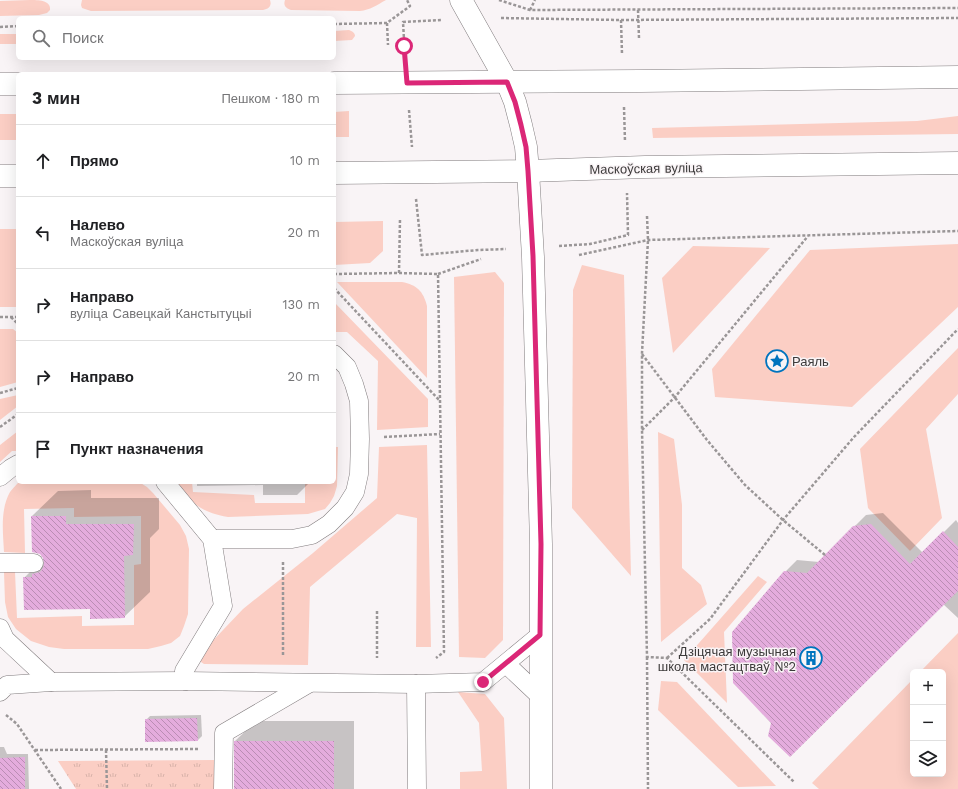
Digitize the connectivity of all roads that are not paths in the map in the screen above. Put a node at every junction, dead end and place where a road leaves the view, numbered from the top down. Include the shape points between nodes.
1 (460, 0) edge
2 (958, 77) edge
3 (507, 82) junction
4 (336, 83) edge
5 (0, 84) edge
6 (16, 84) edge
7 (958, 163) edge
8 (528, 171) junction
9 (336, 173) edge
10 (0, 176) edge
11 (16, 176) edge
12 (336, 356) edge
13 (16, 465) edge
14 (0, 477) edge
15 (166, 484) edge
16 (212, 539) junction
17 (0, 563) edge
18 (34, 563) dead end
19 (0, 628) edge
20 (540, 635) junction
21 (506, 664) junction
22 (186, 681) junction
23 (51, 682) junction
24 (309, 683) junction
25 (416, 684) junction
26 (0, 692) edge
27 (541, 697) junction
28 (223, 789) edge
29 (417, 789) edge
30 (541, 789) edge

1 - 3 main road
2 - 3 main road
3 - 4 main road
3 - 8 main road via 521,125
5 - 6 main road
7 - 8 main road, Маскоўская вуліца
8 - 9 main road, Маскоўская вуліца
8 - 20 main road via 541,536
10 - 11 main road
12 - 16 lane via 347,367 359,401 359,474 355,492 345,508 329,524 312,535 292,539
13 - 14 lane
15 - 16 lane
16 - 22 lane via 223,606 184,671
17 - 18 lane
19 - 23 lane via 5,639
20 - 21 lane
20 - 27 main road
21 - 25 lane via 483,682
21 - 27 lane
22 - 23 lane
22 - 24 lane
23 - 26 lane via 7,685
24 - 25 lane
24 - 28 lane via 224,733
25 - 29 lane
27 - 30 main road

